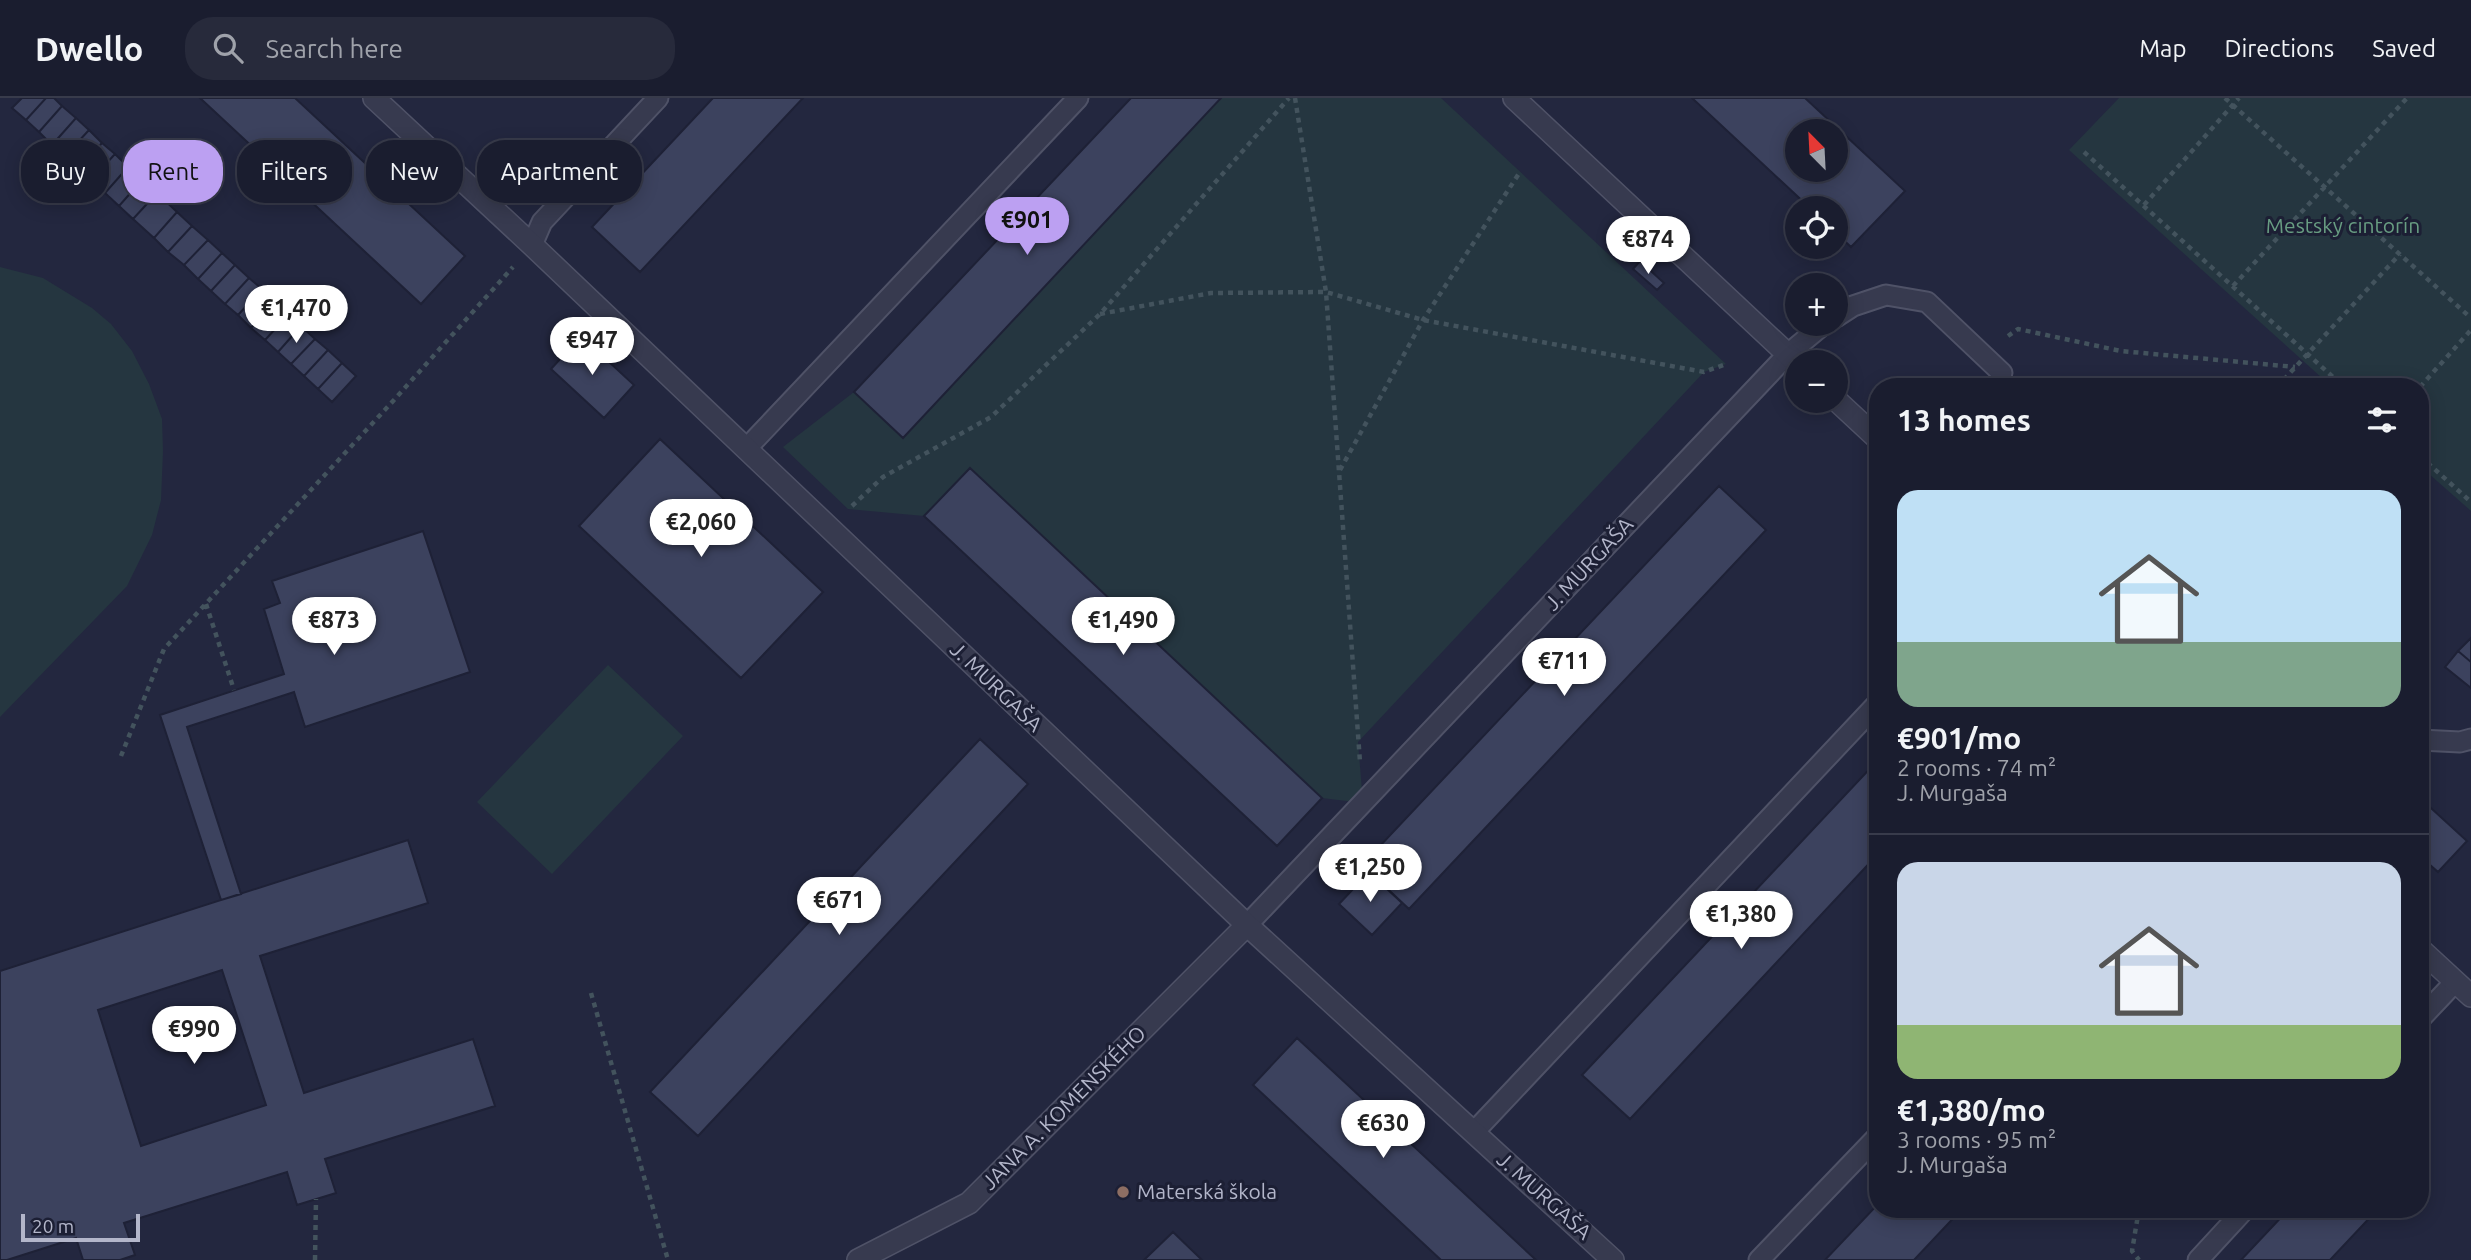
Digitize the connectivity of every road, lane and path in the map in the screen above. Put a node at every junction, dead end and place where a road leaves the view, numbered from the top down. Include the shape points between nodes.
1 (374, 98) edge
2 (659, 98) edge
3 (1078, 98) edge
4 (1289, 98) edge
5 (1295, 98) edge
6 (1514, 98) edge
7 (2225, 98) edge
8 (2239, 98) edge
9 (2407, 98) edge
10 (2233, 105) junction
11 (2084, 152) dead end
12 (1520, 172) dead end
13 (2325, 187) junction
14 (2144, 205) junction
15 (533, 245) junction
16 (2400, 254) junction
17 (2233, 286) junction
18 (1326, 292) junction
19 (1848, 309) edge
20 (1100, 314) junction
21 (2471, 318) edge
22 (1423, 320) junction
23 (2471, 330) edge
24 (1813, 336) edge
25 (1800, 350) edge
26 (1785, 352) edge
27 (1982, 354) junction
28 (2308, 354) junction
29 (1726, 364) dead end
30 (1785, 366) edge
31 (2295, 368) junction
32 (2002, 373) dead end
33 (2286, 378) edge
34 (2334, 378) edge
35 (2428, 378) edge
36 (1848, 411) edge
37 (1869, 431) edge
38 (746, 449) junction
39 (2429, 464) edge
40 (1339, 472) junction
41 (2471, 502) edge
42 (848, 509) dead end
43 (206, 603) junction
44 (234, 691) dead end
45 (1869, 713) edge
46 (2471, 739) edge
47 (2429, 740) edge
48 (121, 756) dead end
49 (1363, 803) junction
50 (1247, 925) junction
51 (2429, 957) edge
52 (2455, 982) junction
53 (591, 993) dead end
54 (2471, 996) edge
55 (2429, 1009) edge
56 (1474, 1132) junction
57 (1869, 1145) edge
58 (316, 1199) dead end
59 (2138, 1218) edge
60 (2237, 1218) edge
61 (315, 1260) edge
62 (668, 1260) edge
63 (858, 1260) edge
64 (1613, 1260) edge
65 (1759, 1260) edge
66 (2139, 1260) edge
67 (2198, 1260) edge

1 - 15 street, J. MURGAŠA
2 - 15 lane via 542,222
3 - 38 lane
4 - 20 path
5 - 18 path
6 - 26 street
7 - 10 path
8 - 10 path
9 - 13 path
10 - 13 path
10 - 14 path
11 - 14 path
12 - 22 path
13 - 16 path
13 - 17 path
14 - 17 path
15 - 38 street, J. MURGAŠA
15 - 43 path
16 - 21 path
16 - 28 path
17 - 28 path
18 - 20 path via 1211,292
18 - 22 path
18 - 40 path
19 - 27 lane via 1886,295 1927,302
20 - 42 path via 991,418 883,477
22 - 29 path via 1704,372
22 - 40 path
23 - 35 path
24 - 25 lane, J. MURGAŠA
27 - 31 path via 2018,329 2121,351
27 - 32 lane
28 - 31 path
28 - 34 path
30 - 49 lane, J. MURGAŠA
31 - 33 path
36 - 37 street
38 - 50 street, J. MURGAŠA
39 - 41 path
40 - 49 path
43 - 44 path
43 - 48 path via 164,649
45 - 56 lane
46 - 47 lane
49 - 50 lane, J. MURGAŠA
50 - 56 street, J. MURGAŠA
50 - 63 street, JANA A. KOMENSKÉHO via 969,1203
51 - 52 street
52 - 54 street
52 - 55 lane
53 - 62 path
56 - 64 street, J. MURGAŠA
57 - 65 lane
58 - 61 path
59 - 66 path via 2132,1251
60 - 67 lane

